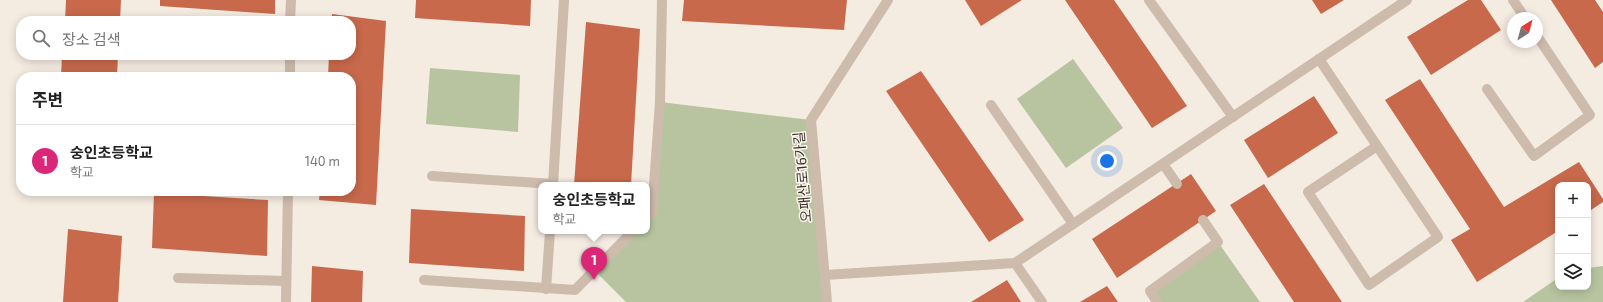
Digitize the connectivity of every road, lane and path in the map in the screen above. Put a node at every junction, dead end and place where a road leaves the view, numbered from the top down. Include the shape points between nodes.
1 (291, 0) edge
2 (564, 0) edge
3 (662, 0) edge
4 (888, 0) edge
5 (1149, 0) edge
6 (1407, 0) edge
7 (1513, 0) edge
8 (1393, 4) edge
9 (1521, 12) edge
10 (290, 16) edge
11 (1543, 45) edge
12 (1319, 59) junction
13 (290, 60) edge
14 (290, 72) edge
15 (1487, 89) dead end
16 (991, 105) dead end
17 (1233, 117) junction
18 (1377, 146) junction
19 (1162, 164) junction
20 (432, 176) dead end
21 (553, 182) edge
22 (538, 183) edge
23 (1177, 184) dead end
24 (288, 196) edge
25 (650, 215) edge
26 (1202, 220) dead end
27 (1074, 224) junction
28 (550, 234) edge
29 (630, 234) edge
30 (1015, 262) junction
31 (825, 275) junction
32 (178, 278) dead end
33 (424, 280) dead end
34 (286, 281) junction
35 (546, 289) junction
36 (286, 302) edge
37 (827, 302) edge
38 (1042, 302) edge
39 (1157, 302) edge

1 - 10 street
2 - 21 street
3 - 25 street via 660,102
4 - 31 street, 오패산로16가길 via 810,120
5 - 17 street
6 - 8 street
7 - 9 street
8 - 12 street
11 - 15 street via 1590,115 1534,156
12 - 17 street
12 - 18 street
13 - 14 street
16 - 27 street
17 - 19 street
18 - 18 street via 1438,237 1369,285 1308,192
19 - 23 street
19 - 27 street
20 - 22 street
24 - 34 street
26 - 39 street via 1218,242 1150,291
27 - 30 street
28 - 35 street
29 - 35 street via 575,290
30 - 31 street
30 - 38 street
31 - 37 street, 오패산로16가길
32 - 34 street
33 - 35 street
34 - 36 street

